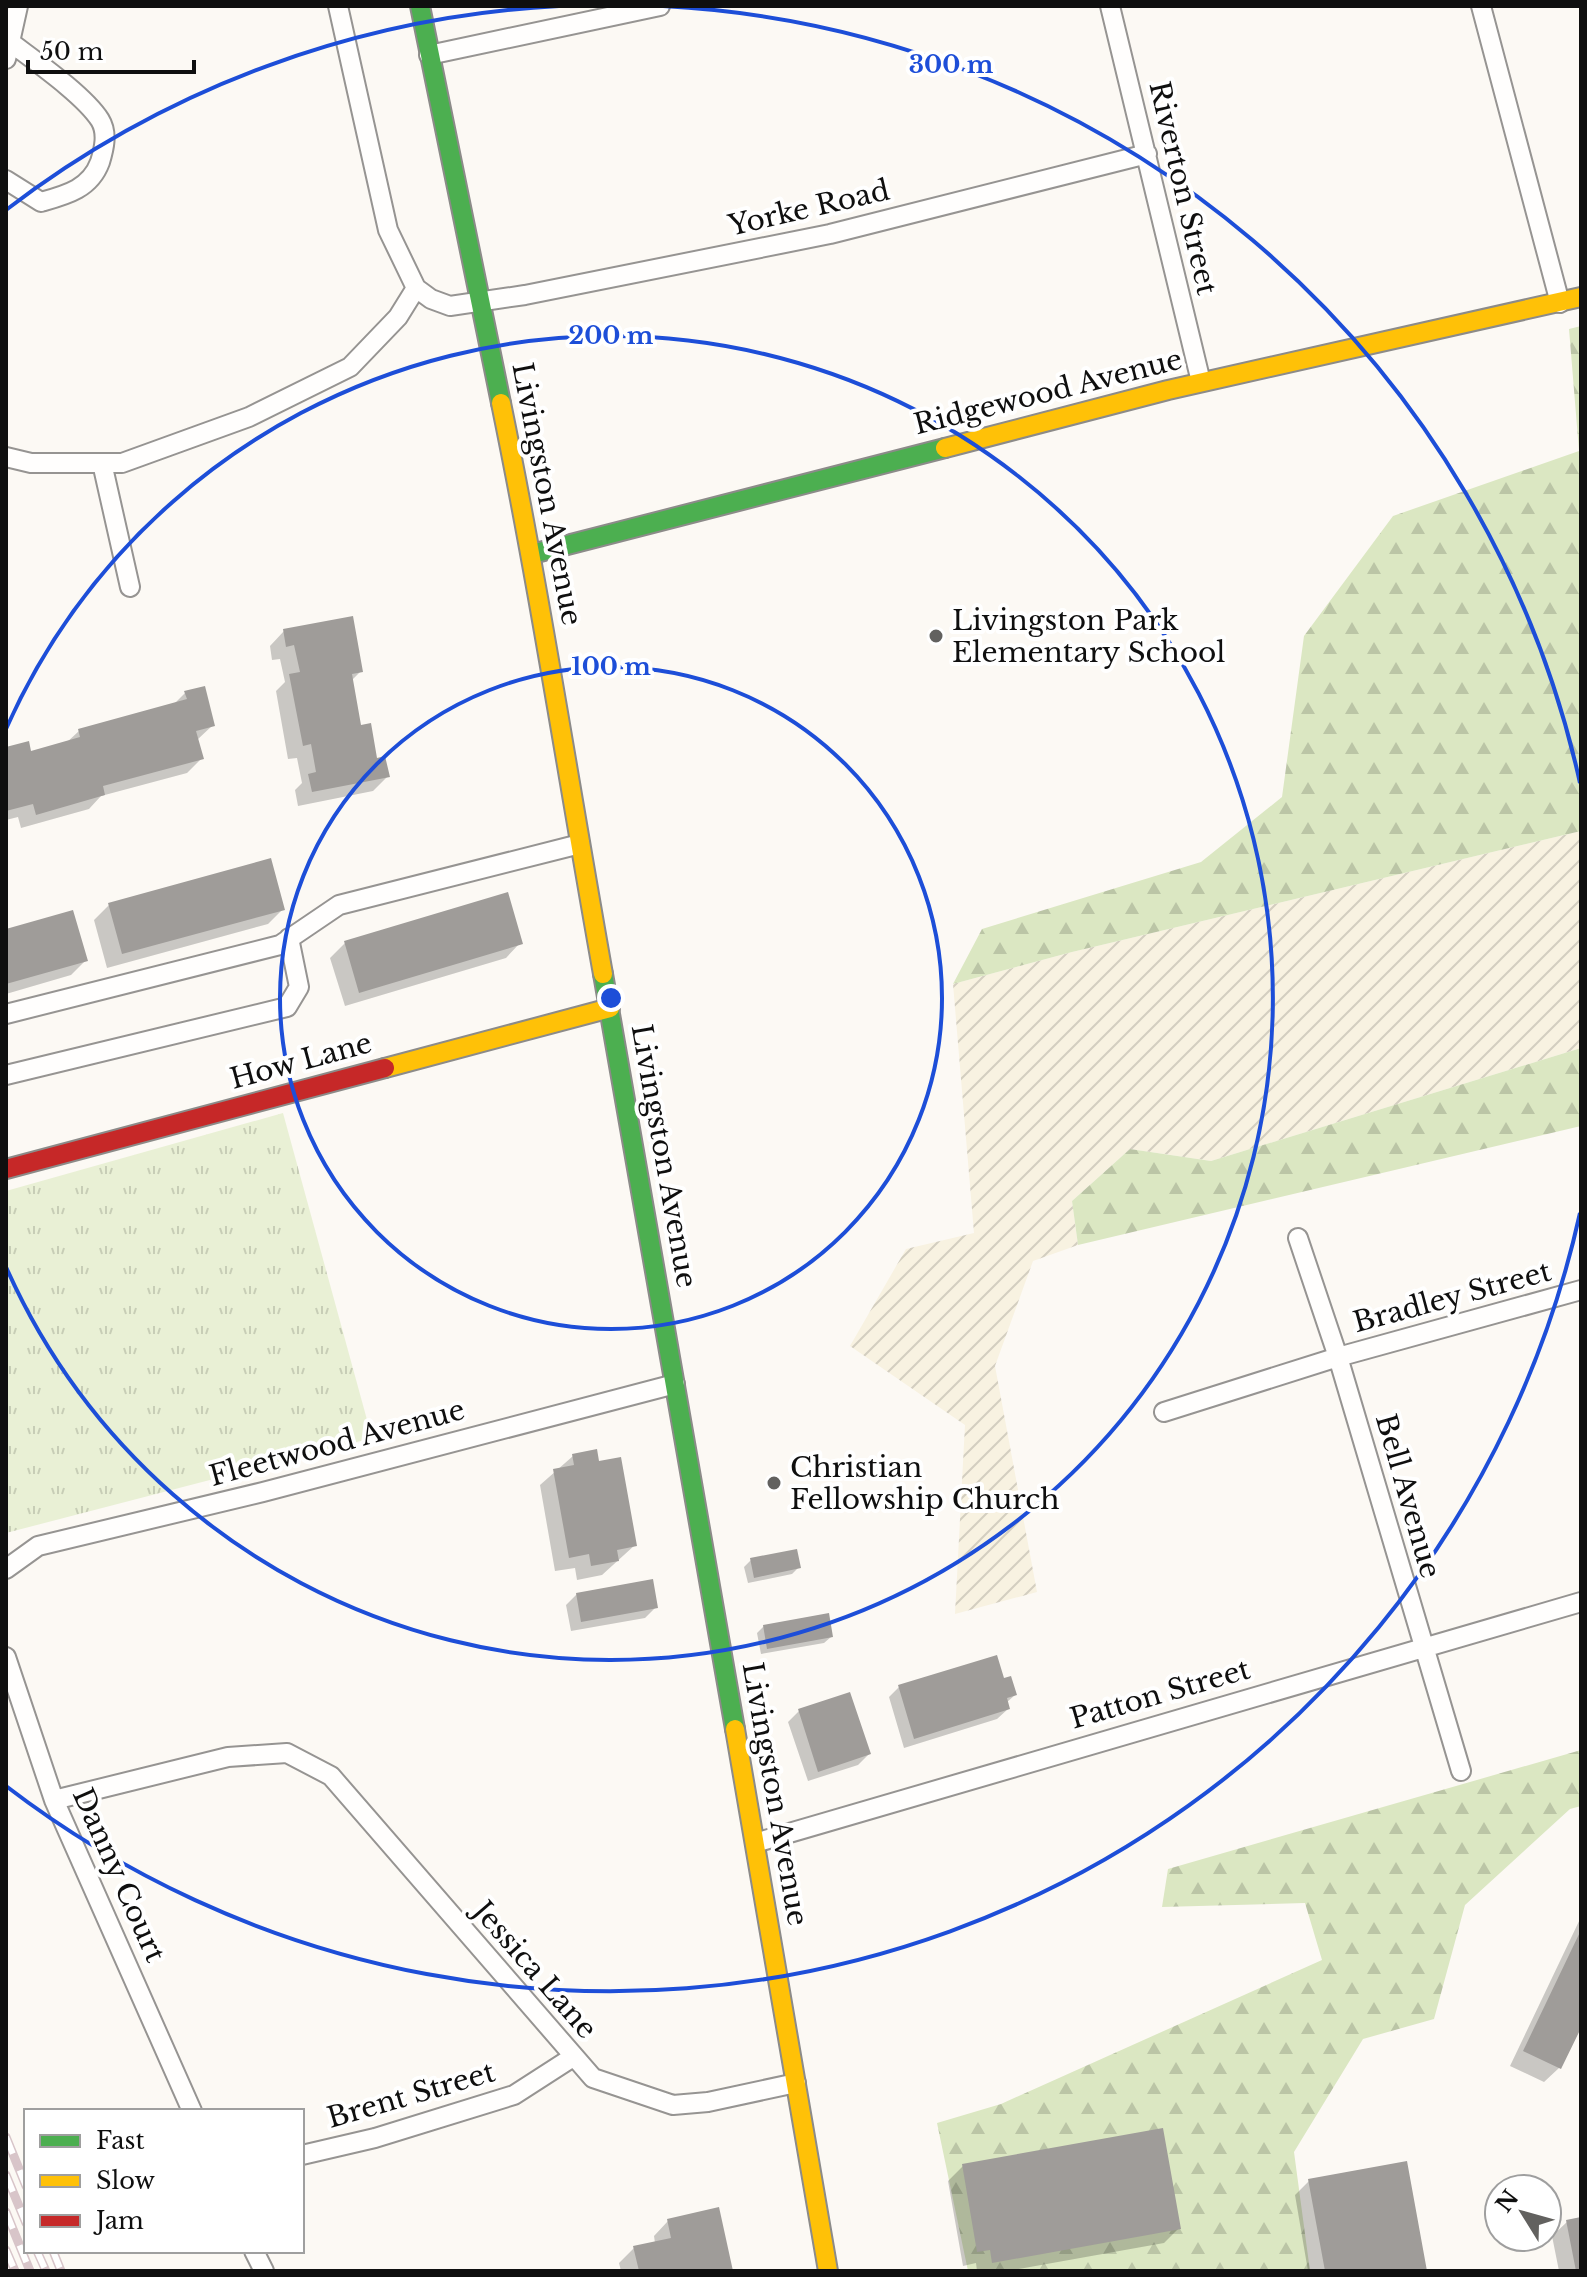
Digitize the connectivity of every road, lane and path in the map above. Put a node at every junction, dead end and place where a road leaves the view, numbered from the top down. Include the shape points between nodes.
1 (18, 6) edge
2 (338, 6) edge
3 (420, 6) edge
4 (660, 6) edge
5 (1110, 6) edge
6 (1481, 6) edge
7 (8, 51) edge
8 (429, 55) junction
9 (1147, 154) junction
10 (6, 180) edge
11 (416, 288) junction
12 (1581, 297) edge
13 (481, 303) junction
14 (1560, 303) junction
15 (1201, 382) junction
16 (6, 457) edge
17 (102, 463) junction
18 (532, 554) junction
19 (130, 587) dead end
20 (580, 844) junction
21 (289, 938) junction
22 (610, 1008) junction
23 (6, 1014) edge
24 (6, 1075) edge
25 (6, 1169) edge
26 (1298, 1238) dead end
27 (1581, 1290) edge
28 (1338, 1357) junction
29 (675, 1384) junction
30 (1164, 1412) dead end
31 (11, 1565) edge
32 (1581, 1602) edge
33 (1424, 1647) junction
34 (6, 1657) edge
35 (1461, 1771) dead end
36 (54, 1800) junction
37 (755, 1843) junction
38 (573, 2057) junction
39 (796, 2083) junction
40 (191, 2109) edge
41 (304, 2155) edge
42 (255, 2253) edge
43 (264, 2271) edge
44 (828, 2271) edge

1 - 7 street
2 - 11 street via 388,230
3 - 8 main road, Livingston Avenue
4 - 8 street
5 - 9 street, Riverton Street
6 - 14 street
7 - 10 street via 81,100 101,121 105,145 96,172 74,193 41,202
8 - 13 main road, Livingston Avenue
9 - 13 street, Yorke Road via 830,234
9 - 15 street, Riverton Street
11 - 13 street, Yorke Road via 450,306
11 - 17 street via 398,317 350,367 249,417 122,463
12 - 14 main road, Ridgewood Avenue
13 - 18 main road, Livingston Avenue
14 - 15 main road, Ridgewood Avenue
15 - 18 main road, Ridgewood Avenue
16 - 17 street via 31,463
17 - 19 street
18 - 20 main road, Livingston Avenue
20 - 21 street via 339,905
20 - 22 main road, Livingston Avenue
21 - 23 street via 280,945
21 - 24 street via 299,987 287,1007
22 - 25 main road, How Lane
22 - 29 main road, Livingston Avenue
26 - 28 street, Bell Avenue
27 - 28 street, Bradley Street
28 - 30 street, Bradley Street
28 - 33 street, Bell Avenue
29 - 31 street, Fleetwood Avenue via 38,1546
29 - 37 main road, Livingston Avenue
32 - 33 street, Patton Street
33 - 35 street, Bell Avenue
33 - 37 street, Patton Street
34 - 36 street, Danny Court
36 - 38 street, Jessica Lane via 228,1757 287,1753 331,1776
36 - 40 street, Danny Court
37 - 39 main road, Livingston Avenue
38 - 39 street, Jessica Lane via 593,2078 673,2105
38 - 41 street, Brent Street via 514,2095
39 - 44 main road, Livingston Avenue
42 - 43 street

